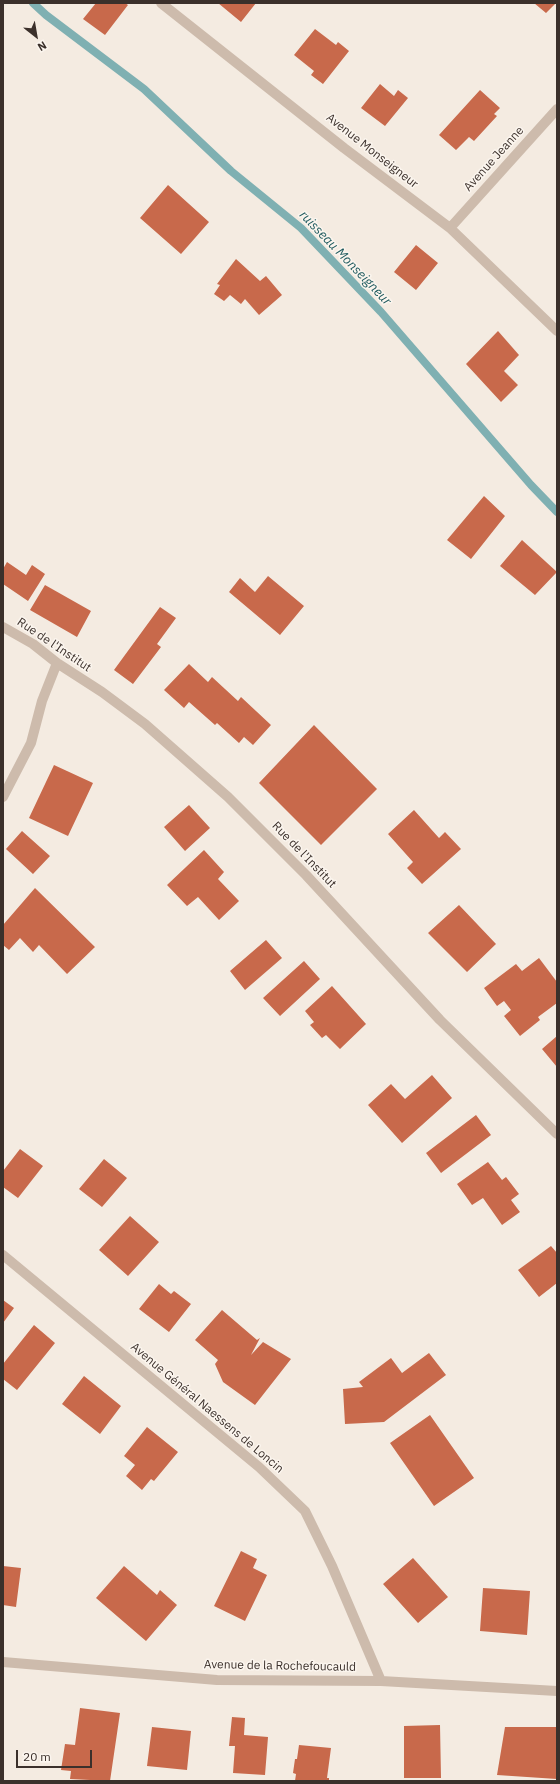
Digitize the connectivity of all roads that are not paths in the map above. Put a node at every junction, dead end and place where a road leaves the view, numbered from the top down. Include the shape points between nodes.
1 (161, 3) edge
2 (557, 109) edge
3 (450, 228) junction
4 (557, 331) edge
5 (3, 627) edge
6 (57, 663) junction
7 (3, 798) edge
8 (557, 1134) edge
9 (3, 1255) edge
10 (3, 1662) edge
11 (381, 1681) junction
12 (557, 1691) edge

1 - 3 street, Avenue Monseigneur
2 - 3 street, Avenue Jeanne
3 - 4 street, Avenue Monseigneur
5 - 6 street, Rue de l'Institut
6 - 7 street via 42,701 31,743
6 - 8 street, Rue de l'Institut via 145,724 228,797 306,875 440,1020
9 - 11 street, Avenue Général Naessens de Loncin via 260,1467 305,1511 332,1566
10 - 11 street, Avenue de la Rochefoucauld via 217,1680
11 - 12 street, Avenue de la Rochefoucauld

